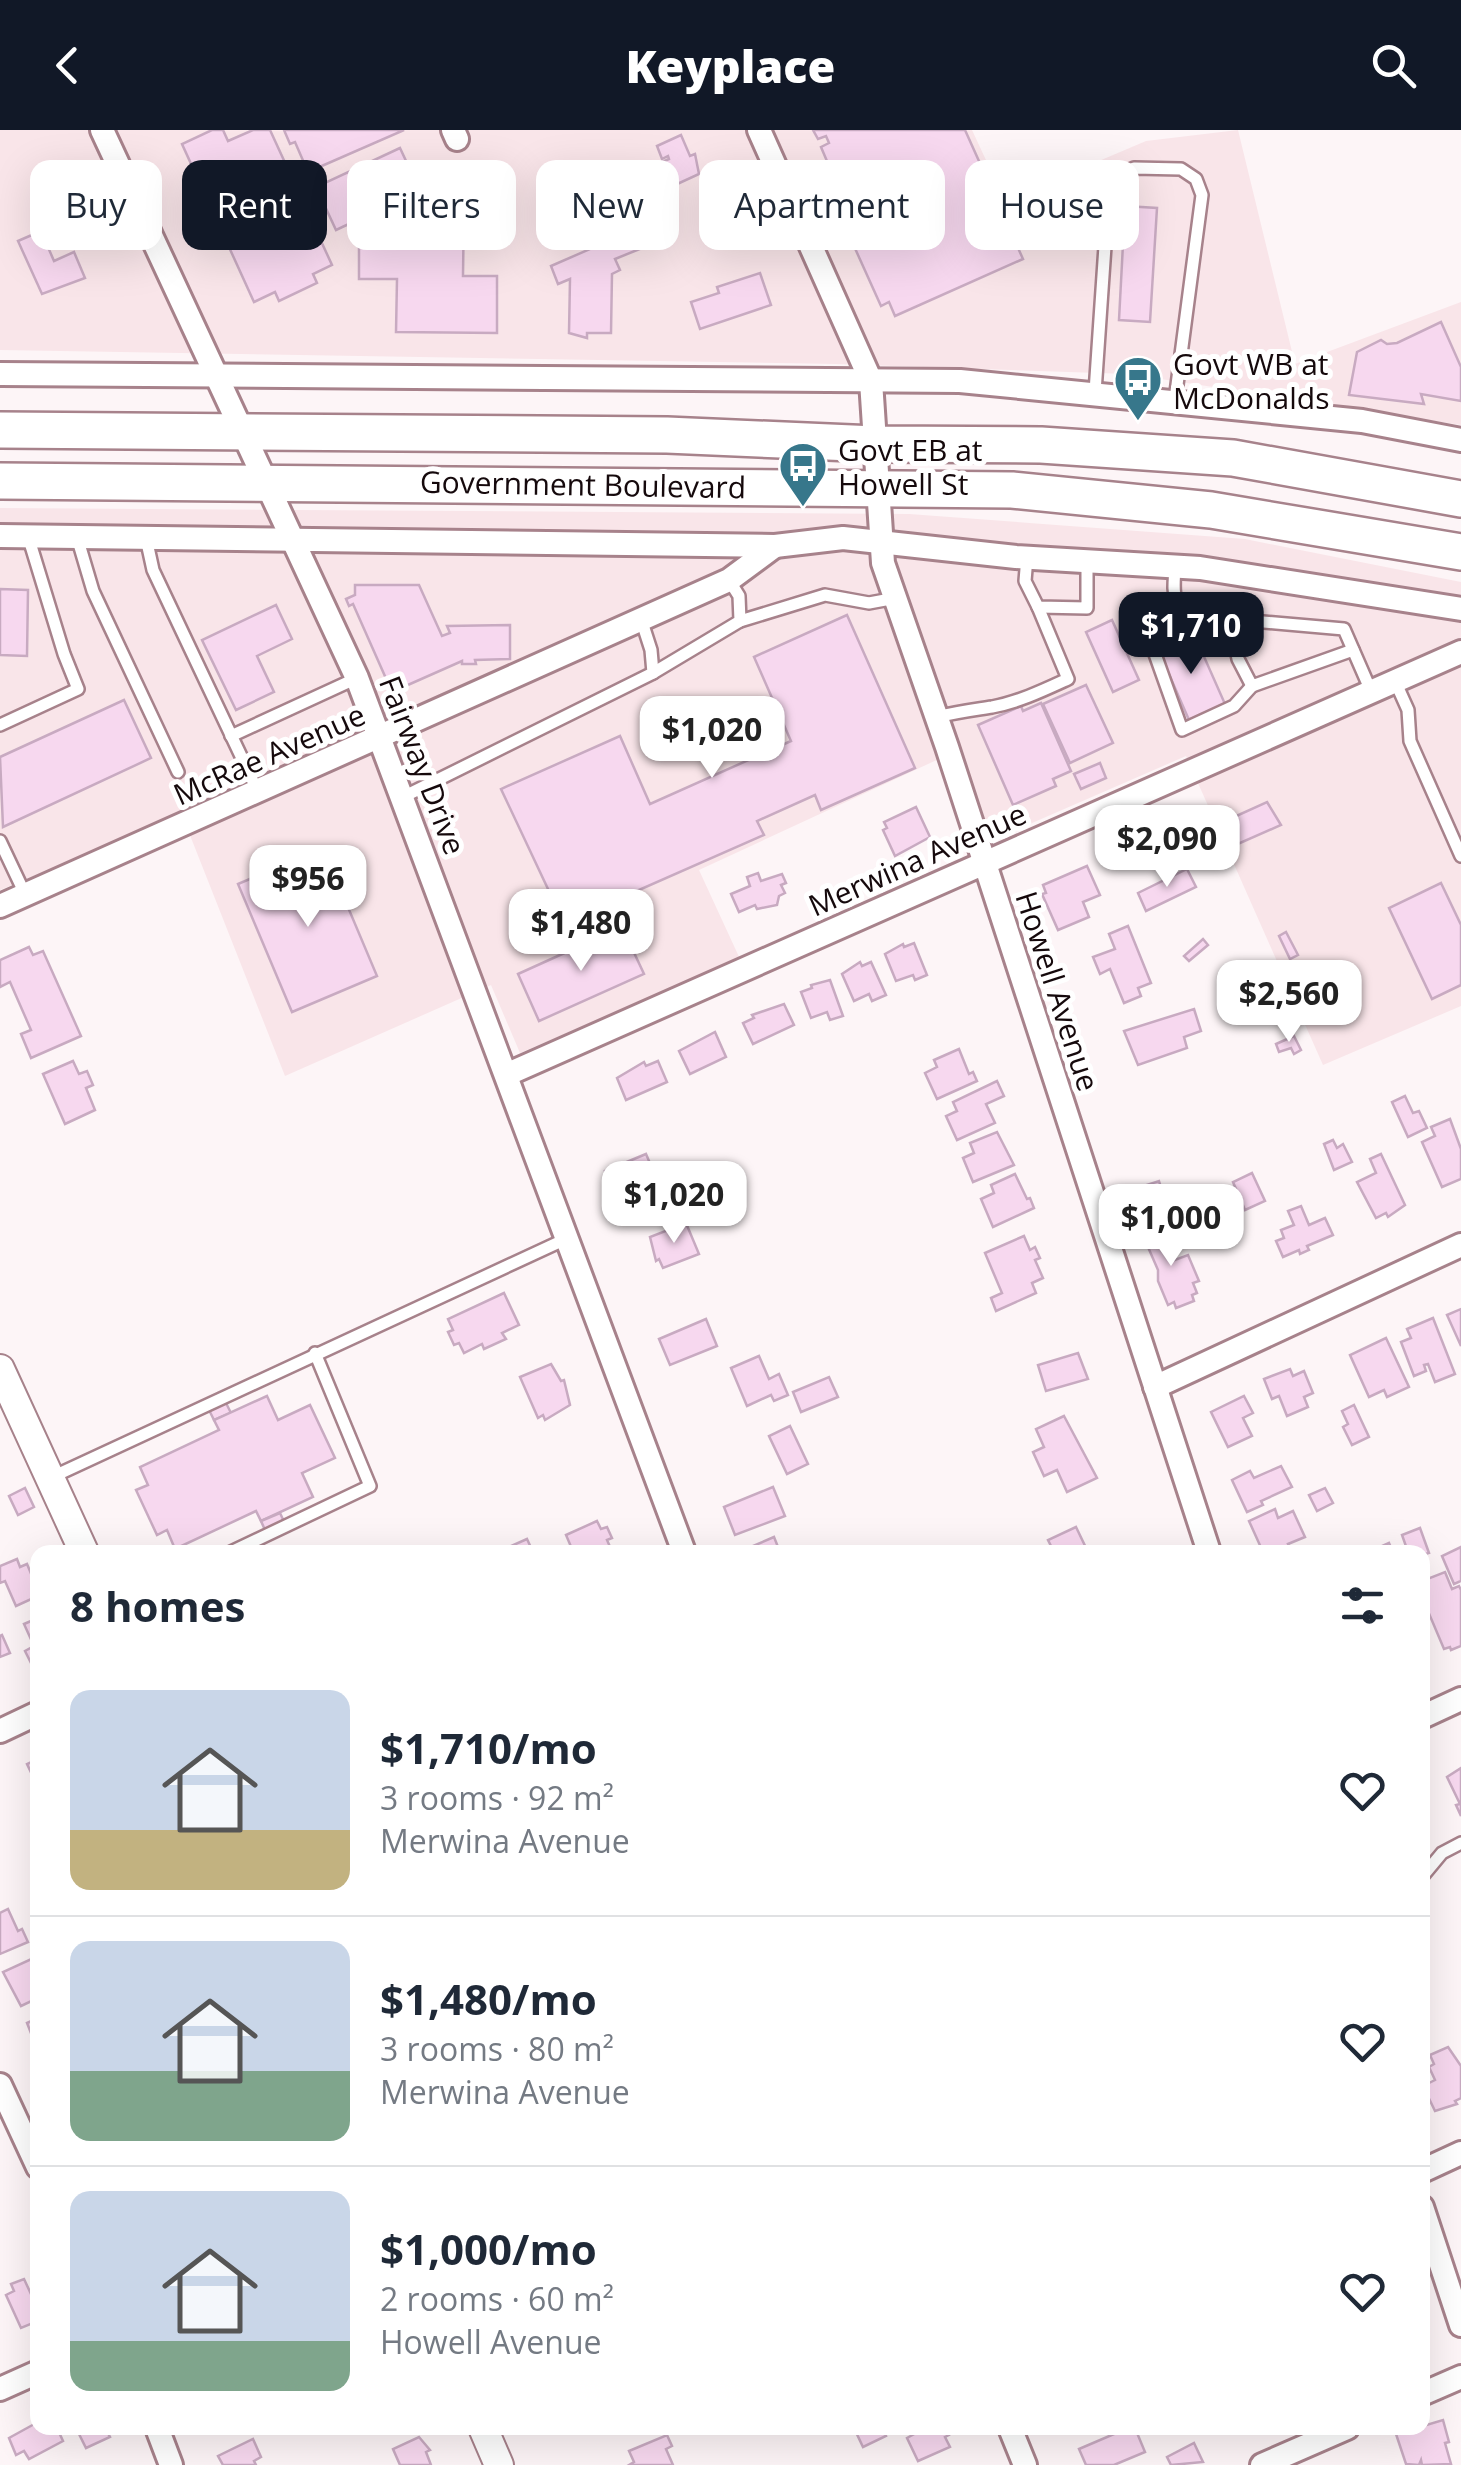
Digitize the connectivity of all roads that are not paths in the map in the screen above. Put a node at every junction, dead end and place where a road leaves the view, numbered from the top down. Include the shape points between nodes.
1 (102, 130) edge
2 (759, 130) edge
3 (0, 374) edge
4 (218, 375) junction
5 (871, 382) junction
6 (1095, 392) junction
7 (1176, 400) junction
8 (0, 430) edge
9 (245, 433) junction
10 (1461, 440) edge
11 (875, 444) junction
12 (0, 481) edge
13 (268, 481) junction
14 (878, 487) junction
15 (1461, 499) edge
16 (0, 536) edge
17 (28, 536) junction
18 (77, 537) junction
19 (146, 538) junction
20 (294, 540) junction
21 (882, 543) junction
22 (775, 546) junction
23 (1461, 552) edge
24 (1027, 558) junction
25 (1087, 560) junction
26 (1175, 566) junction
27 (729, 580) junction
28 (896, 598) junction
29 (1038, 608) junction
30 (1181, 608) junction
31 (1461, 609) edge
32 (1230, 619) junction
33 (641, 620) junction
34 (740, 621) junction
35 (1353, 650) junction
36 (1461, 652) edge
37 (653, 673) junction
38 (357, 678) junction
39 (1394, 681) junction
40 (1252, 686) junction
41 (1371, 691) junction
42 (937, 717) junction
43 (0, 725) edge
44 (231, 736) junction
45 (380, 737) junction
46 (178, 772) dead end
47 (258, 792) junction
48 (403, 797) junction
49 (0, 841) edge
50 (1461, 856) edge
51 (984, 861) junction
52 (25, 894) junction
53 (0, 906) edge
54 (508, 1074) junction
55 (569, 1238) junction
56 (1461, 1245) edge
57 (315, 1353) junction
58 (0, 1369) edge
59 (1155, 1387) junction
60 (50, 1478) junction
61 (81, 1545) edge
62 (247, 1545) edge
63 (681, 1545) edge
64 (1207, 1545) edge
65 (1461, 1699) edge
66 (1430, 1713) edge
67 (30, 1716) edge
68 (0, 1731) edge
69 (1461, 1843) edge
70 (1430, 1868) edge
71 (0, 2085) edge
72 (30, 2150) edge
73 (1461, 2153) edge
74 (1430, 2167) edge
75 (1430, 2231) edge
76 (1461, 2325) edge
77 (30, 2375) edge
78 (1461, 2377) edge
79 (0, 2388) edge
80 (1430, 2391) edge
81 (159, 2435) edge
82 (486, 2435) edge
83 (1013, 2435) edge
84 (1331, 2435) edge
85 (1273, 2460) edge
86 (171, 2465) edge
87 (499, 2465) edge
88 (1025, 2465) edge

1 - 4 street, Fairway Drive
2 - 5 street
3 - 4 street
4 - 5 street
4 - 9 street, Fairway Drive
5 - 6 street
5 - 11 street, Howell Avenue
6 - 7 street
6 - 7 lane via 1108,188 1134,168 1181,170 1196,178 1202,195
7 - 10 street via 1362,421
8 - 9 main road, Government Boulevard
9 - 11 main road, Government Boulevard via 667,434
9 - 13 street, Fairway Drive
11 - 14 street, Howell Avenue
11 - 15 main road, Government Boulevard via 1234,458
12 - 13 main road, Government Boulevard
13 - 14 main road, Government Boulevard
13 - 20 street, Fairway Drive
14 - 21 street, Howell Avenue
14 - 23 main road, Government Boulevard via 1012,490 1211,510
16 - 17 street
17 - 18 street
17 - 43 lane via 78,689
18 - 19 street
18 - 46 lane via 93,591
19 - 20 street
19 - 44 lane via 152,570
20 - 22 street
20 - 38 street, Fairway Drive
21 - 22 street via 843,538
21 - 24 street
21 - 28 street, Howell Avenue
22 - 27 street, McRae Avenue
24 - 25 street
24 - 29 lane via 1026,581
25 - 26 street
25 - 29 lane via 1087,608
26 - 30 lane via 1174,596
26 - 31 street
27 - 33 street, McRae Avenue
27 - 34 lane via 739,596
28 - 34 lane via 868,604 825,595
28 - 42 street, Howell Avenue
29 - 42 lane via 1068,680 1021,699
30 - 32 lane
30 - 40 lane via 1138,609 1182,730 1234,706
32 - 35 lane via 1344,629
32 - 40 lane
33 - 37 lane
33 - 45 street, McRae Avenue
34 - 37 lane
35 - 40 lane
35 - 41 lane
36 - 39 street, Merwina Avenue
37 - 48 lane
38 - 44 lane
38 - 45 street, Fairway Drive
39 - 41 street, Merwina Avenue
39 - 50 lane via 1408,710 1410,741
41 - 51 street, Merwina Avenue
42 - 51 street, Howell Avenue
44 - 47 lane
45 - 47 street, McRae Avenue
45 - 48 street, Fairway Drive
47 - 52 street, McRae Avenue
48 - 54 street, Fairway Drive
49 - 52 lane
51 - 54 street, Merwina Avenue
51 - 59 street, Howell Avenue
52 - 53 street, McRae Avenue
54 - 55 street, Fairway Drive
55 - 57 lane
55 - 63 street, Fairway Drive
56 - 59 street
57 - 60 lane
57 - 62 lane via 370,1486
58 - 60 street
59 - 64 street, Howell Avenue
60 - 61 street
65 - 66 street
67 - 68 street
69 - 70 lane
71 - 72 street
73 - 74 street
75 - 76 street
77 - 79 street
78 - 80 street
81 - 86 street
82 - 87 street
83 - 88 street
84 - 85 street

